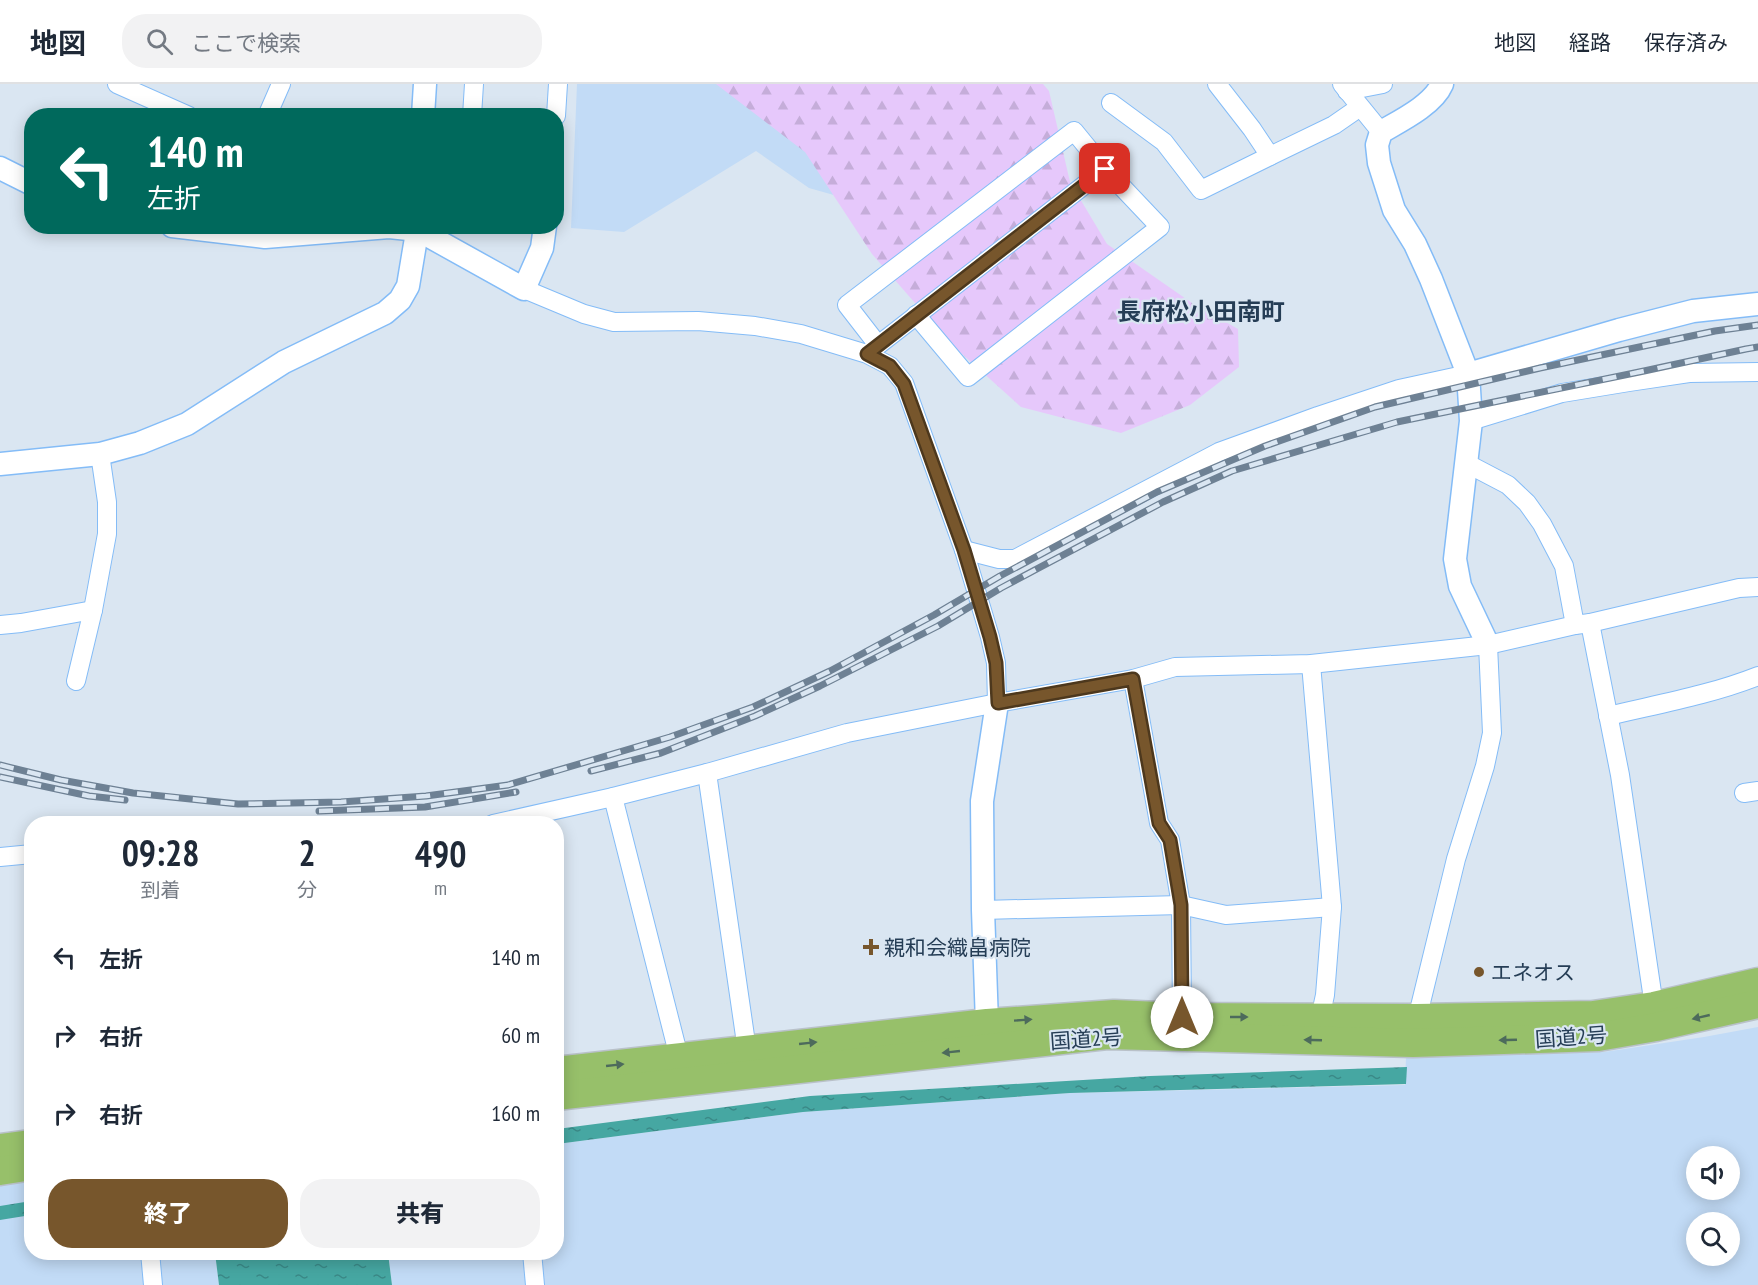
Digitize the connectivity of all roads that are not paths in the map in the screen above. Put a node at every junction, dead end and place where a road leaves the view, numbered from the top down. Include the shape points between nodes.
1 (117, 84) edge
2 (281, 84) edge
3 (425, 84) edge
4 (474, 84) edge
5 (558, 84) edge
6 (1217, 84) edge
7 (1383, 84) edge
8 (1442, 84) edge
9 (1345, 87) edge
10 (1111, 103) dead end
11 (1360, 107) junction
12 (171, 108) edge
13 (270, 108) edge
14 (424, 108) edge
15 (472, 108) edge
16 (556, 108) edge
17 (1381, 132) junction
18 (1270, 156) junction
19 (0, 168) edge
20 (1105, 169) junction
21 (24, 180) edge
22 (246, 234) edge
23 (302, 234) edge
24 (417, 234) edge
25 (428, 234) edge
26 (544, 234) edge
27 (524, 289) junction
28 (1758, 304) edge
29 (916, 315) junction
30 (872, 350) junction
31 (1758, 372) edge
32 (1468, 374) junction
33 (1470, 421) junction
34 (100, 454) junction
35 (1466, 463) junction
36 (0, 464) edge
37 (964, 550) junction
38 (1758, 587) edge
39 (93, 610) junction
40 (1583, 624) junction
41 (0, 625) edge
42 (1488, 645) junction
43 (1311, 664) junction
44 (1758, 676) edge
45 (1133, 679) junction
46 (76, 681) dead end
47 (998, 703) junction
48 (1608, 716) junction
49 (707, 773) junction
50 (613, 797) junction
51 (529, 816) edge
52 (24, 855) edge
53 (0, 857) edge
54 (1181, 905) junction
55 (1332, 907) junction
56 (983, 910) junction
57 (1758, 982) edge
58 (1758, 1004) edge
59 (1654, 1006) junction
60 (1182, 1017) junction
61 (1320, 1018) junction
62 (1414, 1031) junction
63 (988, 1035) junction
64 (747, 1050) junction
65 (679, 1057) junction
66 (564, 1070) edge
67 (564, 1095) edge
68 (24, 1145) edge
69 (0, 1148) edge
70 (24, 1167) edge
71 (0, 1171) edge
72 (151, 1260) edge
73 (533, 1260) edge
74 (153, 1285) edge
75 (535, 1285) edge

1 - 12 street
2 - 13 street
3 - 14 street
4 - 15 street
5 - 16 street
6 - 18 street
7 - 9 street
8 - 17 street via 1439,92 1413,113
9 - 11 street
10 - 18 street via 1164,142 1201,190
11 - 17 street
11 - 18 street via 1334,125
17 - 32 street via 1377,146 1379,163 1394,210 1431,279
19 - 21 street
20 - 29 street
20 - 29 street via 1160,227 968,377
20 - 30 street via 1074,131 866,291 848,305
22 - 23 street
24 - 34 street via 408,286 385,313 284,362 187,424
25 - 27 street
26 - 27 street
27 - 30 street via 614,322 698,321 755,326
28 - 32 street via 1683,314
29 - 30 street
30 - 37 street via 904,384
31 - 33 street via 1689,373 1562,393
32 - 33 street
32 - 37 street via 1399,389 1219,452 1015,559
33 - 35 street
34 - 36 street
34 - 39 street via 107,534
35 - 40 street via 1508,485 1527,503 1564,566
35 - 42 street via 1455,559 1460,586
37 - 47 street via 996,663
38 - 40 street
39 - 41 street
39 - 46 street
40 - 42 street
40 - 48 street
42 - 43 street
42 - 62 street via 1492,733
43 - 45 street via 1175,667
43 - 55 street
44 - 48 street
45 - 47 street
45 - 54 street via 1159,823 1170,840
47 - 49 street via 847,733
47 - 56 street via 982,801
48 - 59 street
49 - 50 street
49 - 64 street
50 - 51 street
50 - 65 street
52 - 53 street
54 - 55 street via 1226,915
54 - 56 street
54 - 60 street
55 - 61 street
56 - 63 street
57 - 59 highway, 国道2号
58 -> 62 highway, 国道2号 via 1598,1037
59 - 62 highway, 国道2号
60 -> 61 highway, 国道2号
63 -> 60 highway, 国道2号 via 1114,1014
61 - 62 highway, 国道2号
62 -> 63 highway, 国道2号
64 -> 63 highway, 国道2号
63 -> 67 highway, 国道2号
64 - 65 highway, 国道2号
66 -> 65 highway, 国道2号
68 - 69 highway
70 - 71 highway
72 - 74 street
73 - 75 street

